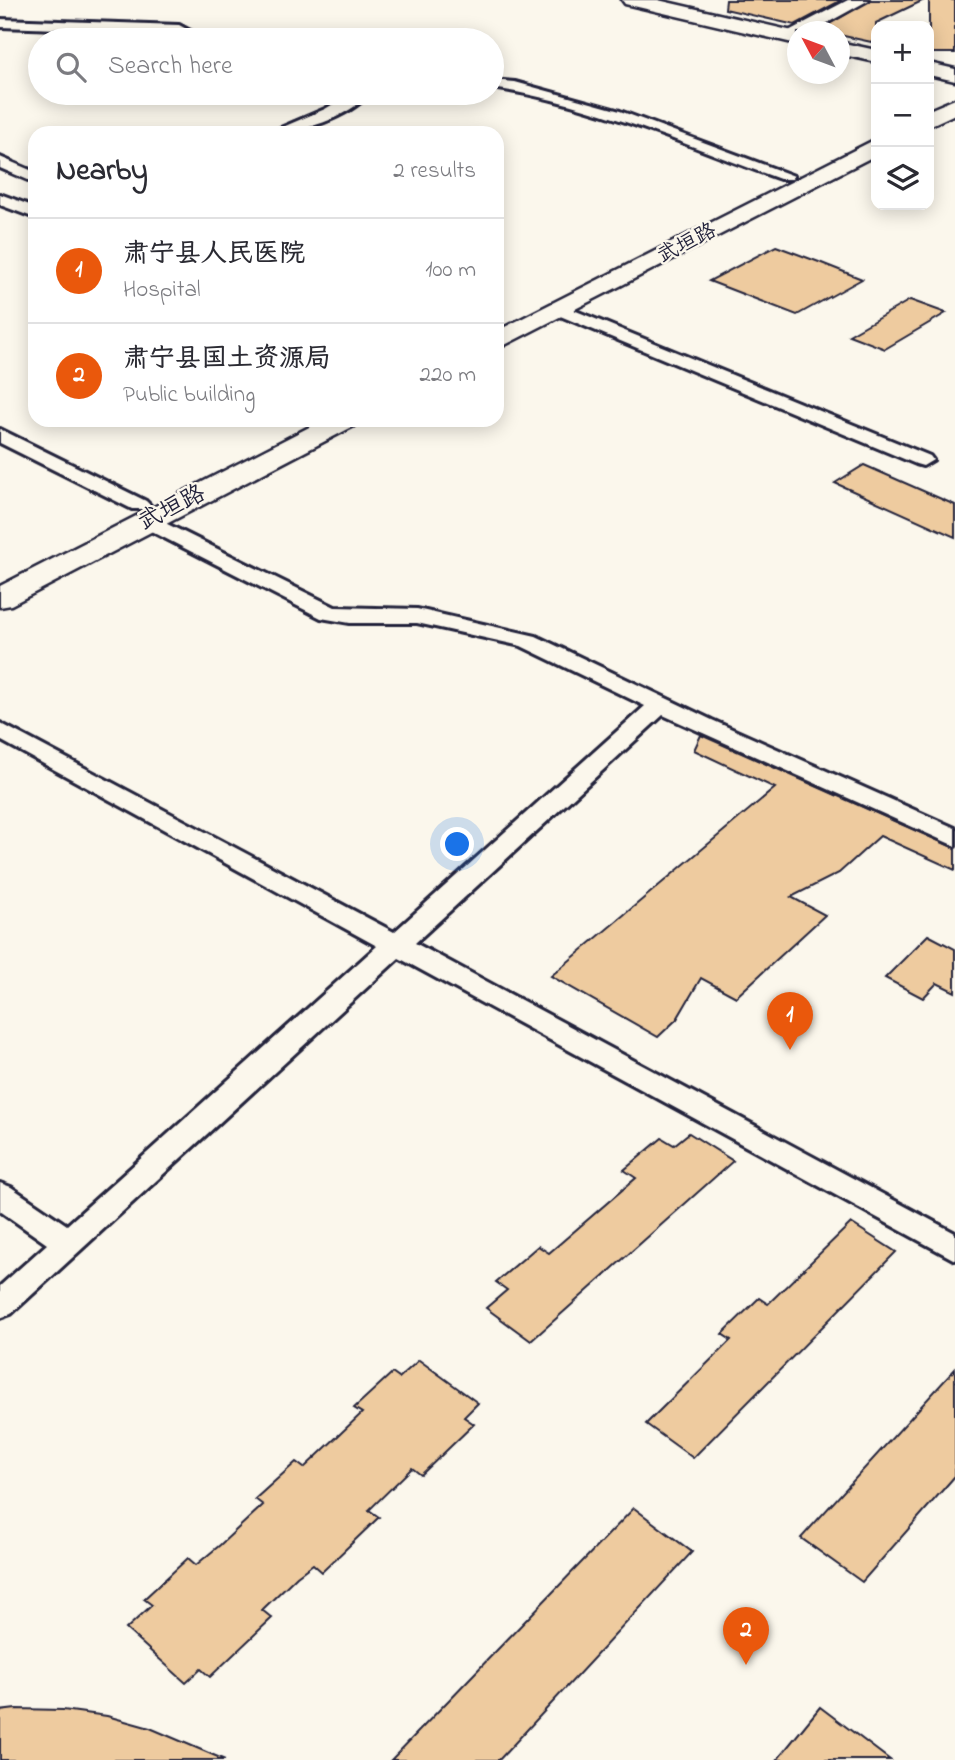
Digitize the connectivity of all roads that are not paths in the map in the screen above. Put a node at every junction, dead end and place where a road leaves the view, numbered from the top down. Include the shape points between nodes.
1 (632, 0) edge
2 (861, 0) edge
3 (822, 21) edge
4 (0, 23) edge
5 (149, 28) edge
6 (787, 36) edge
7 (850, 50) edge
8 (871, 55) edge
9 (934, 70) edge
10 (955, 75) edge
11 (504, 86) edge
12 (955, 90) edge
13 (934, 100) edge
14 (342, 105) edge
15 (955, 105) edge
16 (934, 116) edge
17 (295, 126) edge
18 (871, 133) edge
19 (874, 147) edge
20 (0, 162) edge
21 (28, 175) edge
22 (786, 176) junction
23 (28, 190) edge
24 (0, 198) edge
25 (28, 210) edge
26 (559, 309) junction
27 (504, 319) edge
28 (504, 337) edge
29 (294, 427) edge
30 (329, 427) edge
31 (0, 435) edge
32 (923, 460) dead end
33 (144, 513) junction
34 (0, 576) edge
35 (0, 597) edge
36 (662, 703) junction
37 (0, 730) edge
38 (955, 838) edge
39 (396, 945) junction
40 (0, 1195) edge
41 (68, 1242) junction
42 (955, 1248) edge
43 (0, 1305) edge

1 - 6 main road
2 - 3 street
4 - 5 street
7 - 8 main road
9 - 10 main road
11 - 22 street via 614,114
12 - 13 main road
14 - 17 street
15 - 16 main road
18 - 22 main road, 武垣路
19 - 26 main road, 武垣路
20 - 21 street
22 - 27 main road, 武垣路
23 - 24 street
24 - 25 street
26 - 28 main road, 武垣路
26 - 32 street
29 - 33 main road, 武垣路
30 - 33 main road, 武垣路
31 - 33 street
33 - 34 main road, 武垣路
33 - 35 main road, 武垣路
33 - 36 street via 329,613 416,616 500,632
36 - 38 street
36 - 39 street
37 - 39 street
39 - 41 street
39 - 42 street
40 - 41 street
41 - 43 street

